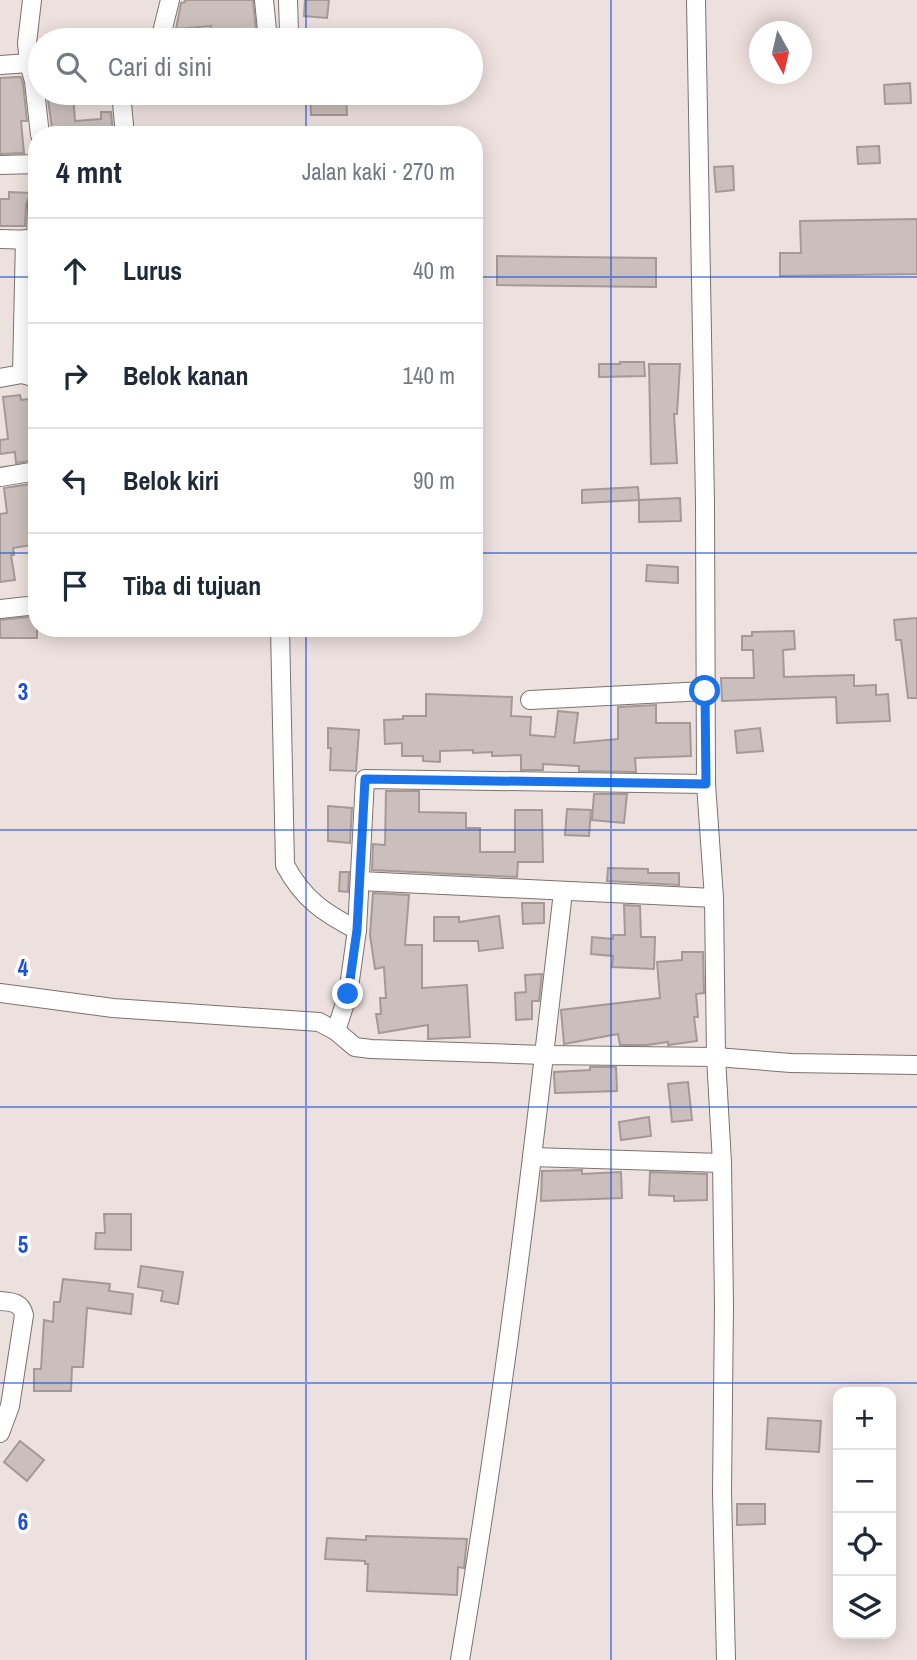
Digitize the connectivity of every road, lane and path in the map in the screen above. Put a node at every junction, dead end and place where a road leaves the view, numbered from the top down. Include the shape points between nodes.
1 (32, 0) edge
2 (170, 0) edge
3 (264, 0) edge
4 (288, 0) edge
5 (696, 0) edge
6 (29, 28) edge
7 (163, 28) edge
8 (267, 28) edge
9 (289, 28) edge
10 (28, 63) edge
11 (0, 65) edge
12 (37, 105) edge
13 (122, 105) edge
14 (39, 126) edge
15 (124, 126) edge
16 (28, 164) edge
17 (0, 165) edge
18 (0, 239) edge
19 (28, 240) edge
20 (28, 376) edge
21 (0, 378) edge
22 (28, 472) edge
23 (0, 477) edge
24 (28, 606) edge
25 (0, 609) edge
26 (280, 637) edge
27 (705, 691) junction
28 (530, 700) dead end
29 (706, 784) junction
30 (360, 881) junction
31 (563, 892) junction
32 (714, 898) junction
33 (357, 930) junction
34 (0, 993) edge
35 (336, 1031) junction
36 (544, 1055) junction
37 (716, 1057) junction
38 (917, 1065) edge
39 (532, 1157) junction
40 (722, 1163) junction
41 (0, 1301) edge
42 (0, 1433) edge
43 (460, 1660) edge
44 (726, 1660) edge

1 - 6 street
2 - 7 street
3 - 8 street
4 - 9 street
5 - 27 street
10 - 11 street
12 - 14 street
13 - 15 street
16 - 17 street
18 - 19 street
20 - 21 street
22 - 23 street
24 - 25 street
26 - 33 street via 285,865 293,881 322,911
27 - 28 street
27 - 29 street
29 - 30 street via 365,779
29 - 32 street
30 - 31 street
30 - 33 street
31 - 32 street
31 - 36 street
32 - 37 street
33 - 35 street via 348,994
34 - 35 street via 113,1008 319,1022
35 - 36 street via 363,1048
36 - 37 street
36 - 39 street
37 - 38 street
37 - 40 street
39 - 40 street
39 - 43 street
40 - 44 street
41 - 42 street via 17,1303 24,1315 10,1406

